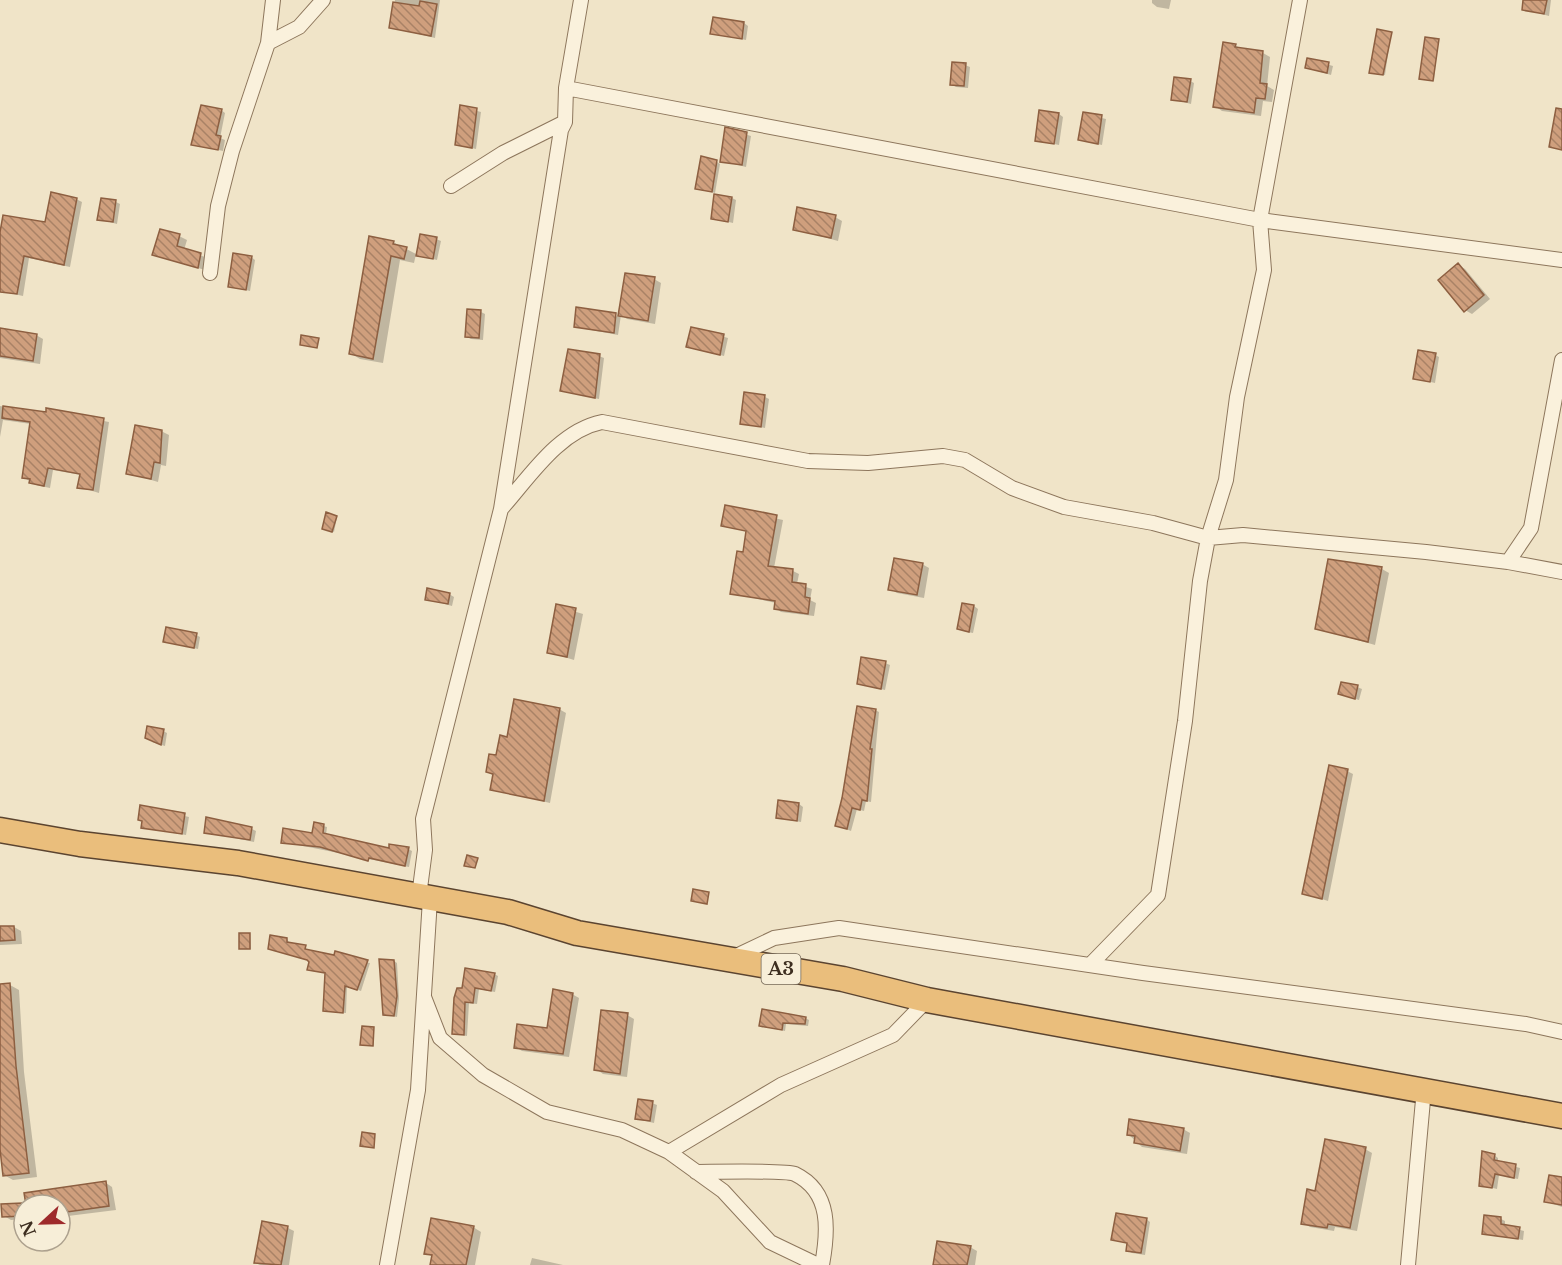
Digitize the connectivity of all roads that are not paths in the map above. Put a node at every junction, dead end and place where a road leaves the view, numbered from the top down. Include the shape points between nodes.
1 (273, 0) edge
2 (323, 0) edge
3 (581, 0) edge
4 (1300, 0) edge
5 (268, 43) junction
6 (566, 88) junction
7 (565, 122) junction
8 (452, 186) dead end
9 (1260, 220) junction
10 (1562, 260) edge
11 (210, 273) dead end
12 (1562, 360) edge
13 (501, 509) junction
14 (1209, 538) junction
15 (1508, 562) junction
16 (1562, 572) edge
17 (0, 830) edge
18 (425, 897) junction
19 (728, 960) junction
20 (1090, 965) junction
21 (424, 997) junction
22 (927, 1000) junction
23 (1562, 1032) edge
24 (1424, 1089) junction
25 (1562, 1116) edge
26 (669, 1152) junction
27 (696, 1172) junction
28 (387, 1265) edge
29 (820, 1265) edge
30 (1408, 1265) edge

1 - 5 street
2 - 5 street via 299,27
3 - 6 street
4 - 9 street
5 - 11 street via 232,151 219,206
6 - 7 street
6 - 9 street
7 - 8 street via 503,153
7 - 13 street
9 - 10 street
9 - 14 street via 1264,270 1237,397 1226,480
12 - 15 street via 1531,528
13 - 14 street via 548,456 585,426 602,422 808,461 867,463 943,456 964,460 1012,488 1064,507
13 - 18 street via 423,819
14 - 15 street via 1243,535
14 - 20 street via 1158,895
15 - 16 street
17 - 18 highway, A3 via 238,863
18 - 19 highway, A3 via 508,912 577,933
18 - 21 street
19 - 20 street via 774,938 839,928
19 - 22 highway, A3 via 843,979
20 - 23 street
21 - 26 street via 440,1038 483,1075 547,1112 622,1130
21 - 28 street via 418,1090
22 - 24 highway, A3
22 - 26 street via 893,1035 780,1085
24 - 25 highway, A3
24 - 30 street
26 - 27 street
27 - 29 street via 723,1191 770,1242
27 - 29 street via 794,1174 814,1190 825,1207 827,1234

